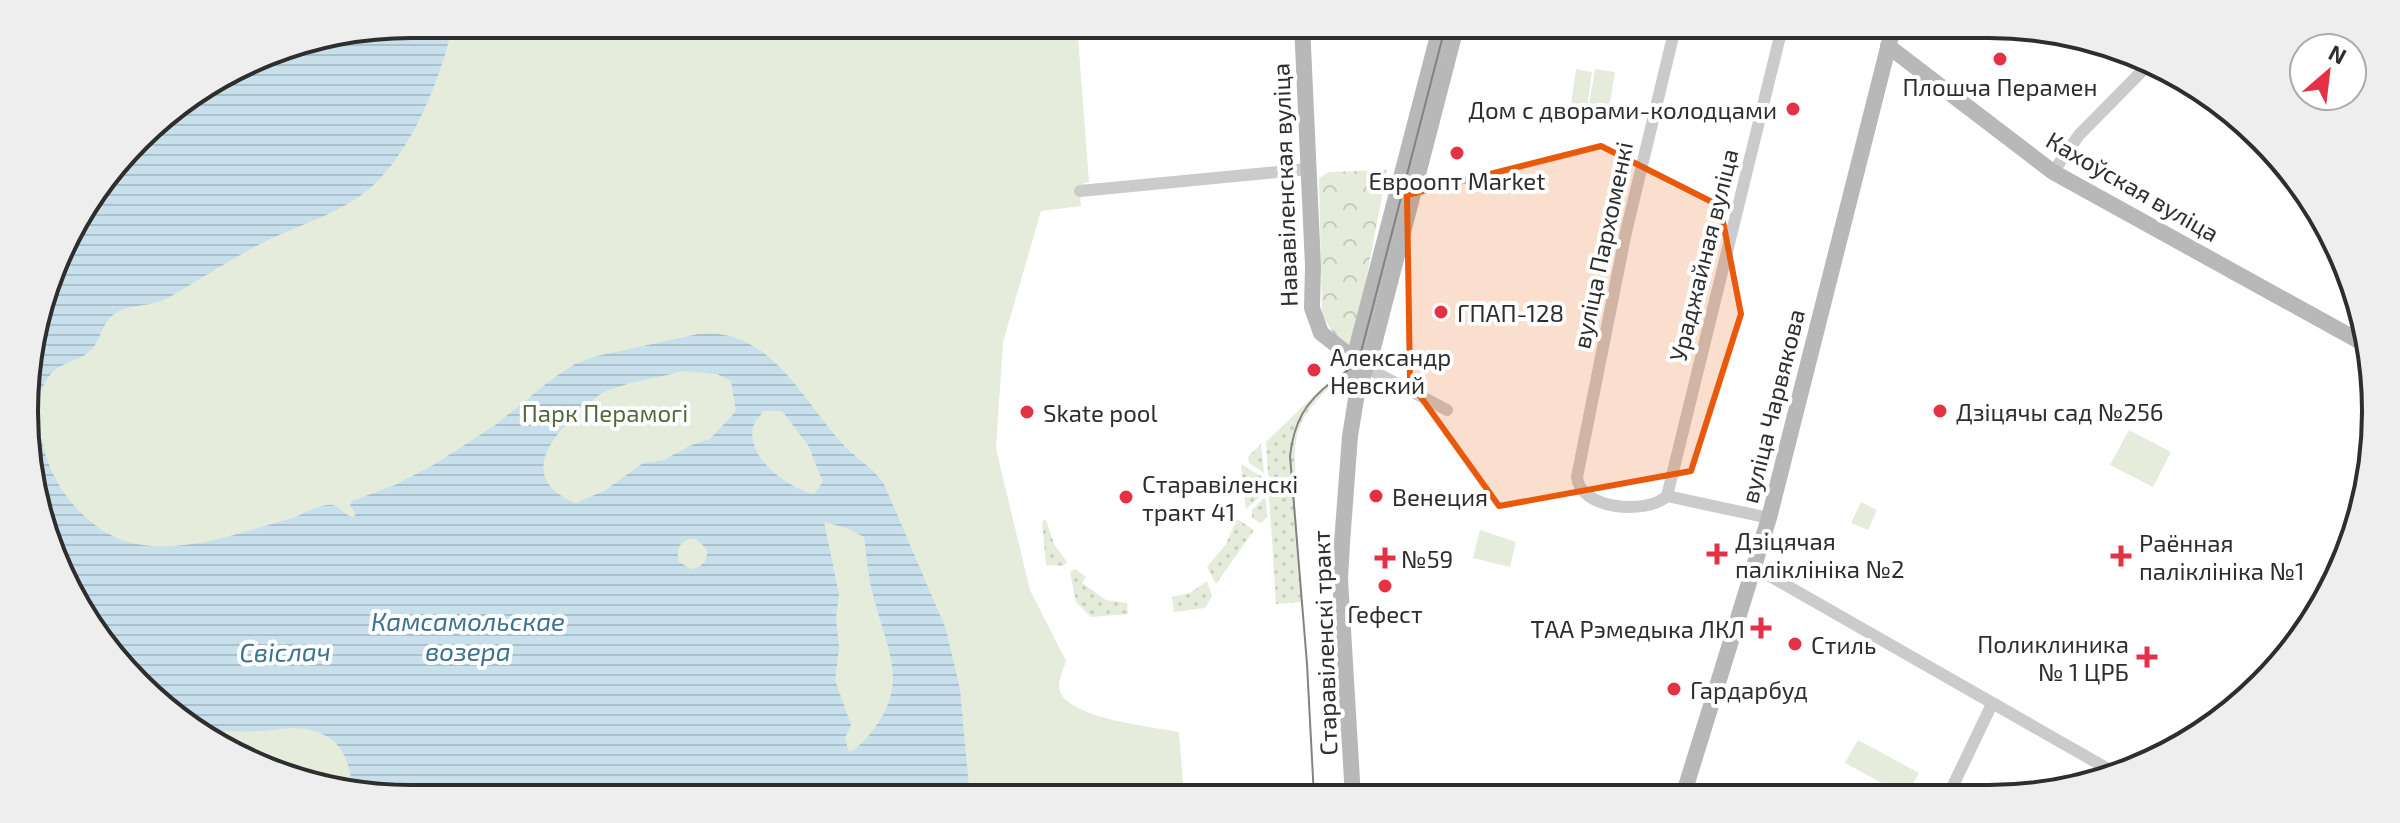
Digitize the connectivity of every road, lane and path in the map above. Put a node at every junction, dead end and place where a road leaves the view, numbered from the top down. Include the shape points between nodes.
1 (1303, 38) edge
2 (1438, 38) edge
3 (1453, 38) edge
4 (1673, 38) edge
5 (1780, 38) edge
6 (1890, 38) edge
7 (1888, 46) junction
8 (2142, 71) edge
9 (1308, 169) junction
10 (2053, 172) junction
11 (1080, 191) dead end
12 (2354, 337) edge
13 (1360, 363) junction
14 (1447, 410) dead end
15 (1667, 496) junction
16 (1769, 518) junction
17 (1754, 567) junction
18 (1992, 704) junction
19 (2104, 767) edge
20 (1352, 785) edge
21 (1686, 785) edge
22 (1953, 785) edge

1 - 9 main road, Нававіленская вуліца
2 - 13 main road, Старавіленскі тракт
3 - 13 main road, Старавіленскі тракт
4 - 15 street, вуліца Пархоменкі via 1626,228 1577,477 1584,492 1605,503 1649,507
5 - 15 street, Ураджайная вуліца
6 - 7 main road, вуліца Чарвякова
7 - 10 main road, Кахоўская вуліца
7 - 16 main road, вуліца Чарвякова
8 - 10 street via 2079,135
9 - 11 street
9 - 13 main road, Нававіленская вуліца via 1314,318 1327,339
10 - 12 main road, Кахоўская вуліца
13 - 14 street
13 - 20 main road, Старавіленскі тракт via 1353,372 1357,393 1340,579
15 - 16 street
16 - 17 main road, вуліца Чарвякова
17 - 18 street
17 - 21 main road, вуліца Чарвякова
18 - 19 street
18 - 22 street

